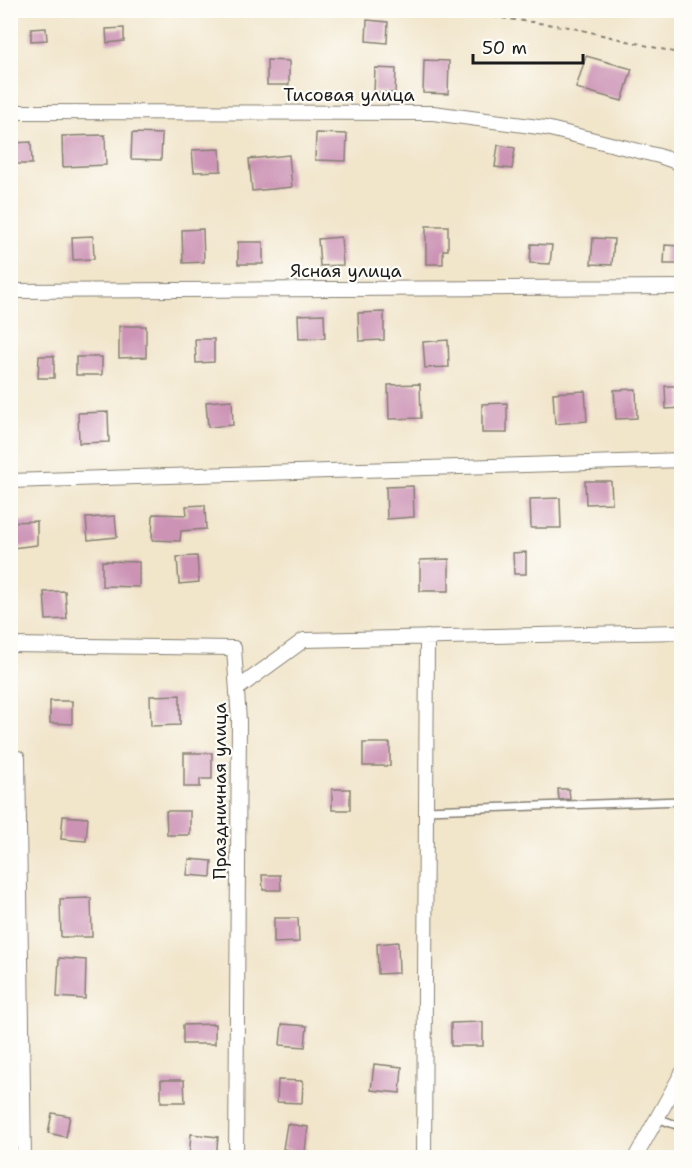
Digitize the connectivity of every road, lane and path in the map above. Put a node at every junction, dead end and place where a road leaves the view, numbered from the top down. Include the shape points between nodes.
1 (440, 10) edge
2 (681, 54) edge
3 (10, 112) edge
4 (681, 164) edge
5 (681, 287) edge
6 (10, 291) edge
7 (681, 460) edge
8 (10, 481) edge
9 (681, 632) edge
10 (427, 638) junction
11 (10, 645) edge
12 (237, 689) junction
13 (18, 758) dead end
14 (681, 801) edge
15 (426, 810) junction
16 (681, 1073) edge
17 (657, 1118) junction
18 (681, 1127) edge
19 (24, 1158) edge
20 (236, 1158) edge
21 (424, 1158) edge
22 (635, 1158) edge

1 - 2 path via 569,27
3 - 4 street, Тисовая улица via 434,113 546,128
5 - 6 street, Ясная улица
7 - 8 street
9 - 10 street
10 - 12 street via 304,640
10 - 15 street
11 - 12 street, Праздничная улица via 234,648
12 - 20 street, Праздничная улица
13 - 19 street
14 - 15 lane
15 - 21 street
16 - 17 street
17 - 18 lane
17 - 22 street

